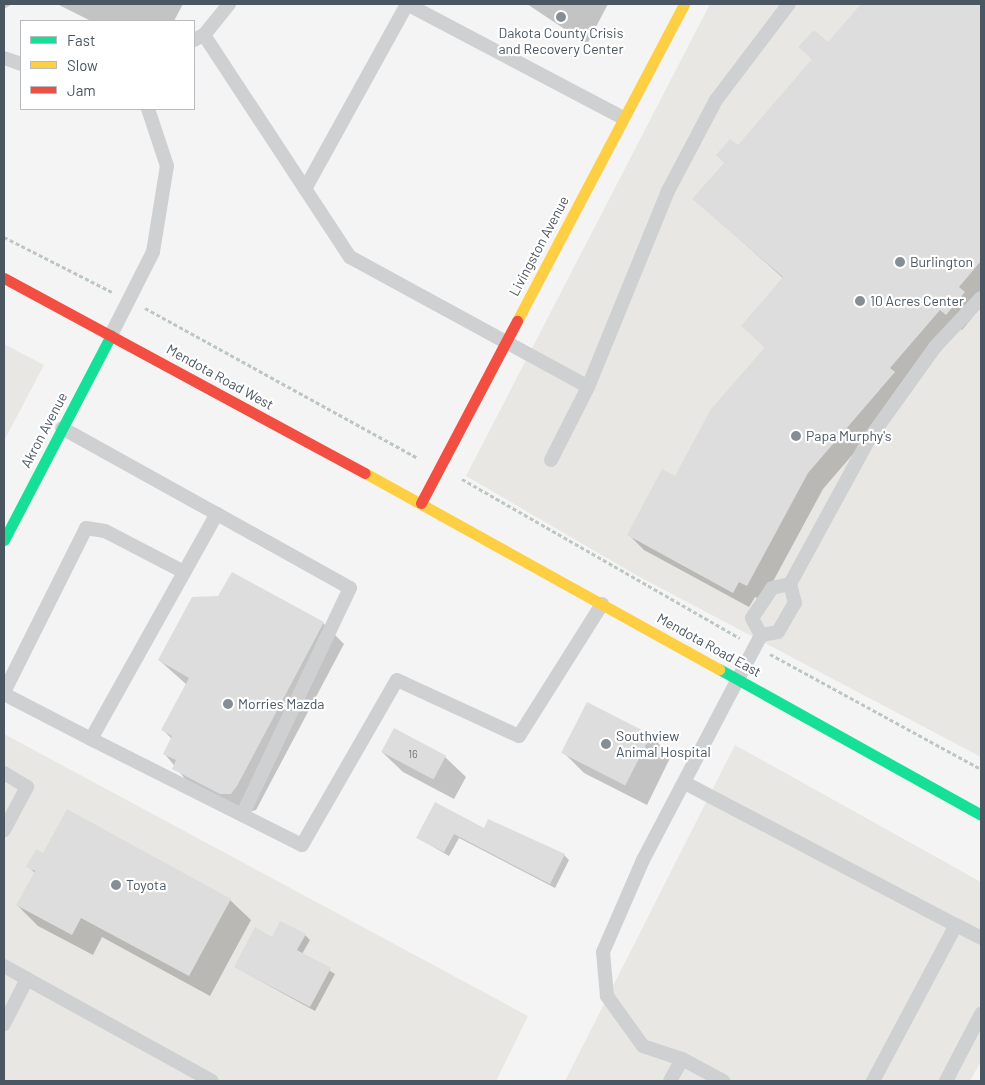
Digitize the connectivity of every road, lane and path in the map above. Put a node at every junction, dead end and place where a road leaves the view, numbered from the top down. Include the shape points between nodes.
1 (229, 4) edge
2 (407, 4) edge
3 (684, 4) edge
4 (790, 4) edge
5 (199, 38) edge
6 (4, 58) edge
7 (20, 64) edge
8 (148, 110) edge
9 (623, 118) junction
10 (305, 189) junction
11 (4, 237) edge
12 (4, 278) edge
13 (98, 285) dead end
14 (981, 298) edge
15 (156, 314) dead end
16 (111, 335) junction
17 (505, 343) junction
18 (588, 387) junction
19 (62, 428) junction
20 (400, 449) dead end
21 (551, 460) dead end
22 (466, 481) dead end
23 (421, 503) junction
24 (217, 514) junction
25 (4, 540) edge
26 (184, 572) junction
27 (790, 584) junction
28 (602, 604) junction
29 (712, 624) dead end
30 (761, 635) junction
31 (803, 670) dead end
32 (740, 680) junction
33 (4, 693) edge
34 (91, 739) junction
35 (981, 769) edge
36 (4, 773) edge
37 (684, 783) junction
38 (242, 815) junction
39 (981, 815) edge
40 (4, 830) edge
41 (956, 925) junction
42 (981, 938) edge
43 (4, 966) edge
44 (27, 979) junction
45 (981, 1014) edge
46 (4, 1024) edge
47 (682, 1059) junction
48 (212, 1081) edge
49 (670, 1081) edge
50 (723, 1081) edge
51 (873, 1081) edge
52 (946, 1081) edge

1 - 5 lane
2 - 9 lane
2 - 10 lane
3 - 9 street, Livingston Avenue
4 - 18 lane via 711,108 668,191
5 - 10 lane
6 - 7 lane
8 - 16 lane via 168,166 153,252
9 - 17 street, Livingston Avenue
10 - 17 lane via 350,257
11 - 13 path
12 - 16 street, Mendota Road West
14 - 27 lane via 935,347 869,440
15 - 20 path via 246,360
16 - 19 street, Akron Avenue
16 - 23 street, Mendota Road West
17 - 18 lane
17 - 23 street, Livingston Avenue
18 - 21 lane
19 - 24 lane
19 - 25 street, Akron Avenue
22 - 29 path
23 - 28 street, Mendota Road East
24 - 26 lane
24 - 38 lane via 350,588
26 - 33 lane via 105,531 86,528
26 - 34 lane
27 - 30 lane via 795,603 778,632
27 - 30 lane via 772,588 752,618
28 - 32 street, Mendota Road East
28 - 38 lane via 519,736 397,680 302,845
30 - 32 lane
31 - 35 path
32 - 37 lane
32 - 39 street, Mendota Road East
33 - 34 lane
34 - 38 lane
36 - 40 lane via 27,787
37 - 41 lane
37 - 47 lane via 643,860 603,952 607,996 642,1046
41 - 42 lane
41 - 51 lane
43 - 44 lane
44 - 46 lane
44 - 48 lane
45 - 52 lane
47 - 49 lane
47 - 50 lane

